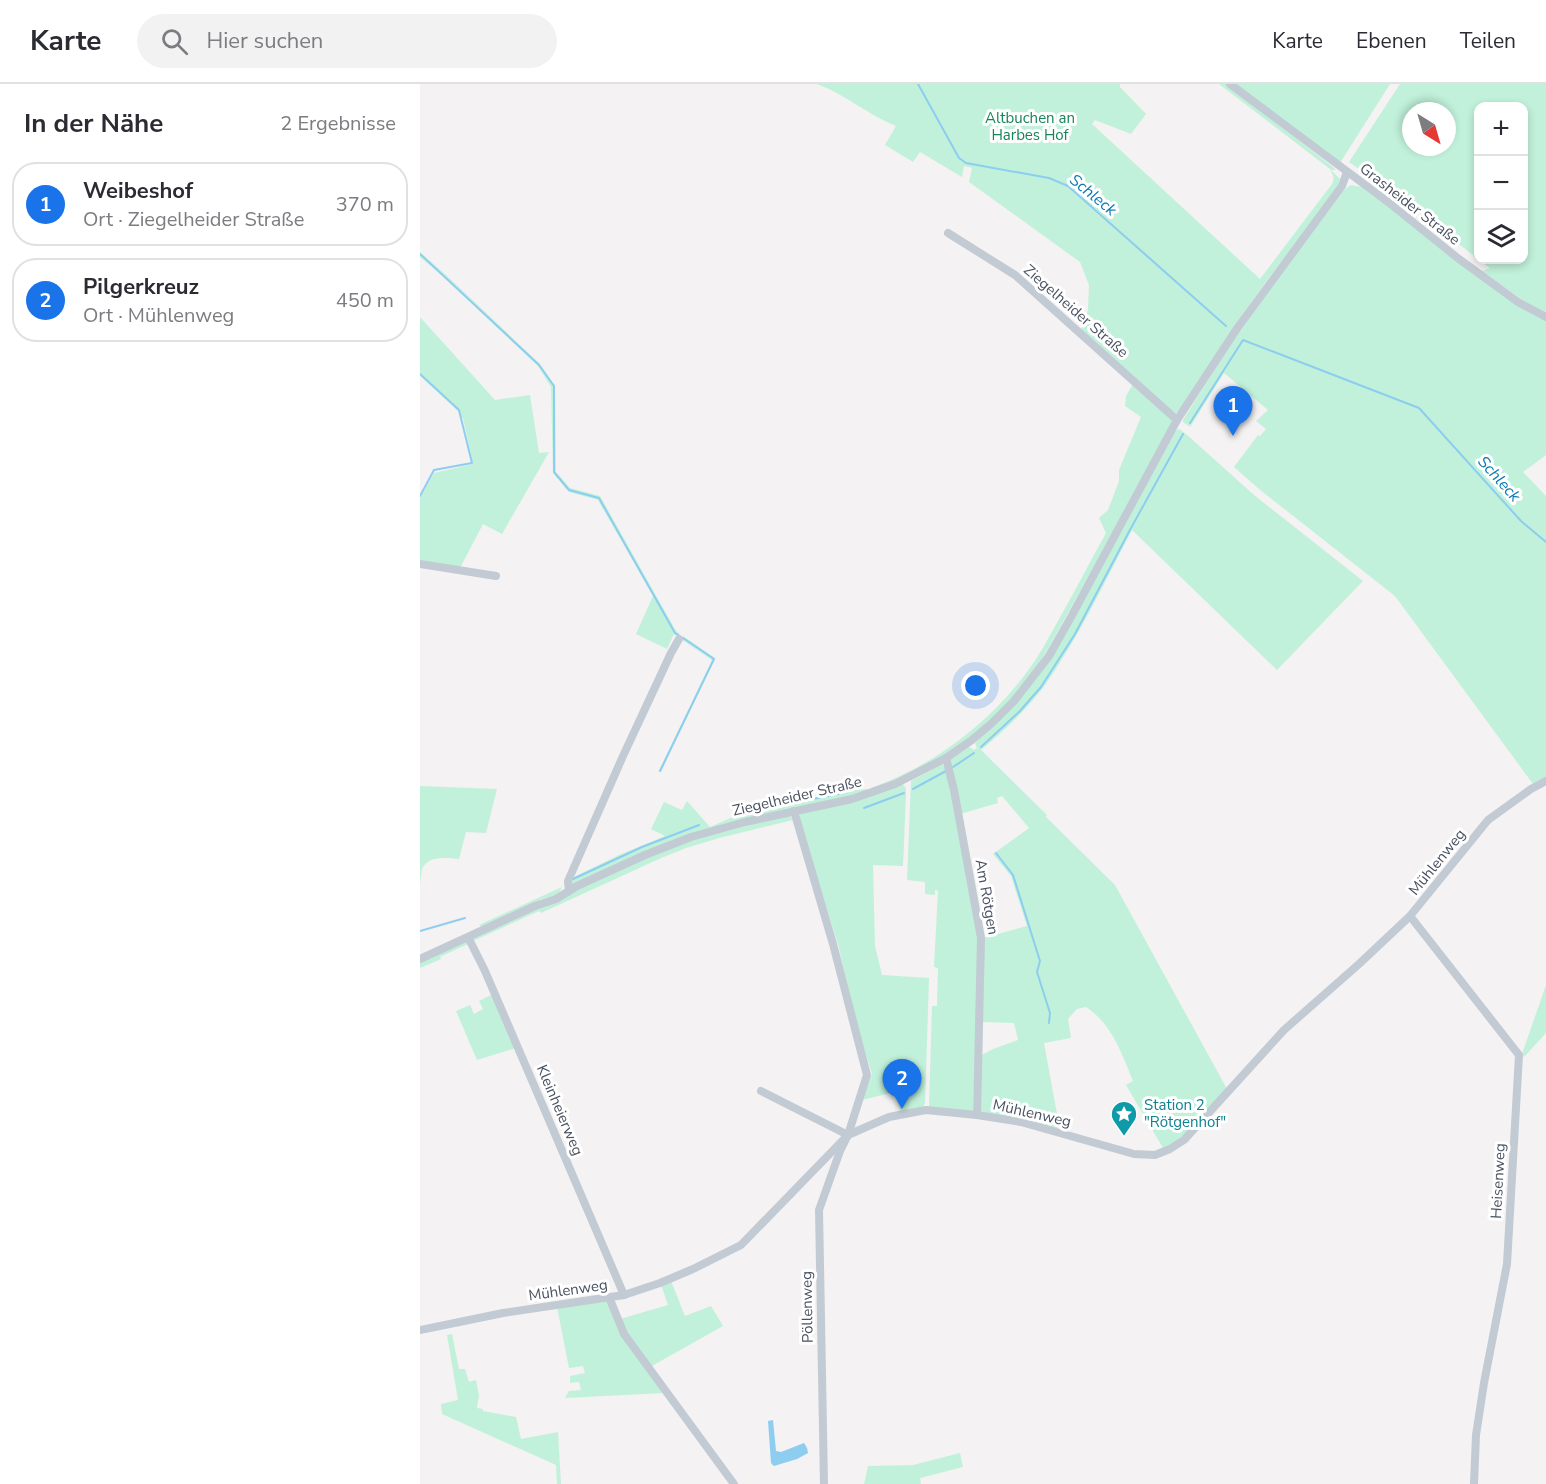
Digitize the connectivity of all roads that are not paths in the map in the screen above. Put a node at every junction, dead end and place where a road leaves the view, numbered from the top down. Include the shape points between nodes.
1 (1230, 84) edge
2 (1347, 172) junction
3 (948, 233) dead end
4 (1546, 317) edge
5 (1236, 329) joint
6 (1177, 420) junction
7 (420, 564) edge
8 (496, 576) dead end
9 (679, 639) dead end
10 (946, 758) junction
11 (1546, 781) edge
12 (794, 811) junction
13 (569, 891) junction
14 (1410, 916) junction
15 (468, 937) junction
16 (420, 959) edge
17 (761, 1091) dead end
18 (977, 1115) junction
19 (848, 1135) junction
20 (624, 1295) junction
21 (609, 1298) junction
22 (420, 1330) edge
23 (734, 1484) edge
24 (824, 1484) edge
25 (1474, 1484) edge

1 - 2 street, Grasheider Straße
2 - 4 street, Grasheider Straße via 1518,302
2 - 5 street, Grasheider Straße via 1342,186
3 - 6 street, Ziegelheider Straße via 1015,275
5 - 6 street, Ziegelheider Straße
6 - 10 street, Ziegelheider Straße via 1040,669 992,723
7 - 8 street
9 - 13 street via 581,850 568,881
10 - 12 street, Ziegelheider Straße via 878,791
10 - 18 street, Am Rötgen via 981,938
11 - 14 street, Mühlenweg via 1488,820
12 - 13 street, Ziegelheider Straße via 691,837
12 - 19 street, Pöllenweg via 867,1075
13 - 15 street, Ziegelheider Straße
14 - 18 street, Mühlenweg via 1284,1030 1184,1140 1170,1149 1155,1155 1134,1154 1021,1122
14 - 25 street, Heisenweg via 1519,1055 1507,1264 1479,1414
15 - 16 street, Ziegelheider Straße
15 - 20 street, Kleinheierweg
17 - 19 street
18 - 19 street, Mühlenweg via 927,1110 889,1117
19 - 20 street, Mühlenweg via 741,1245 693,1269
19 - 24 street, Pöllenweg via 819,1210
20 - 21 street, Mühlenweg
21 - 22 street, Mühlenweg
21 - 23 street via 624,1334

